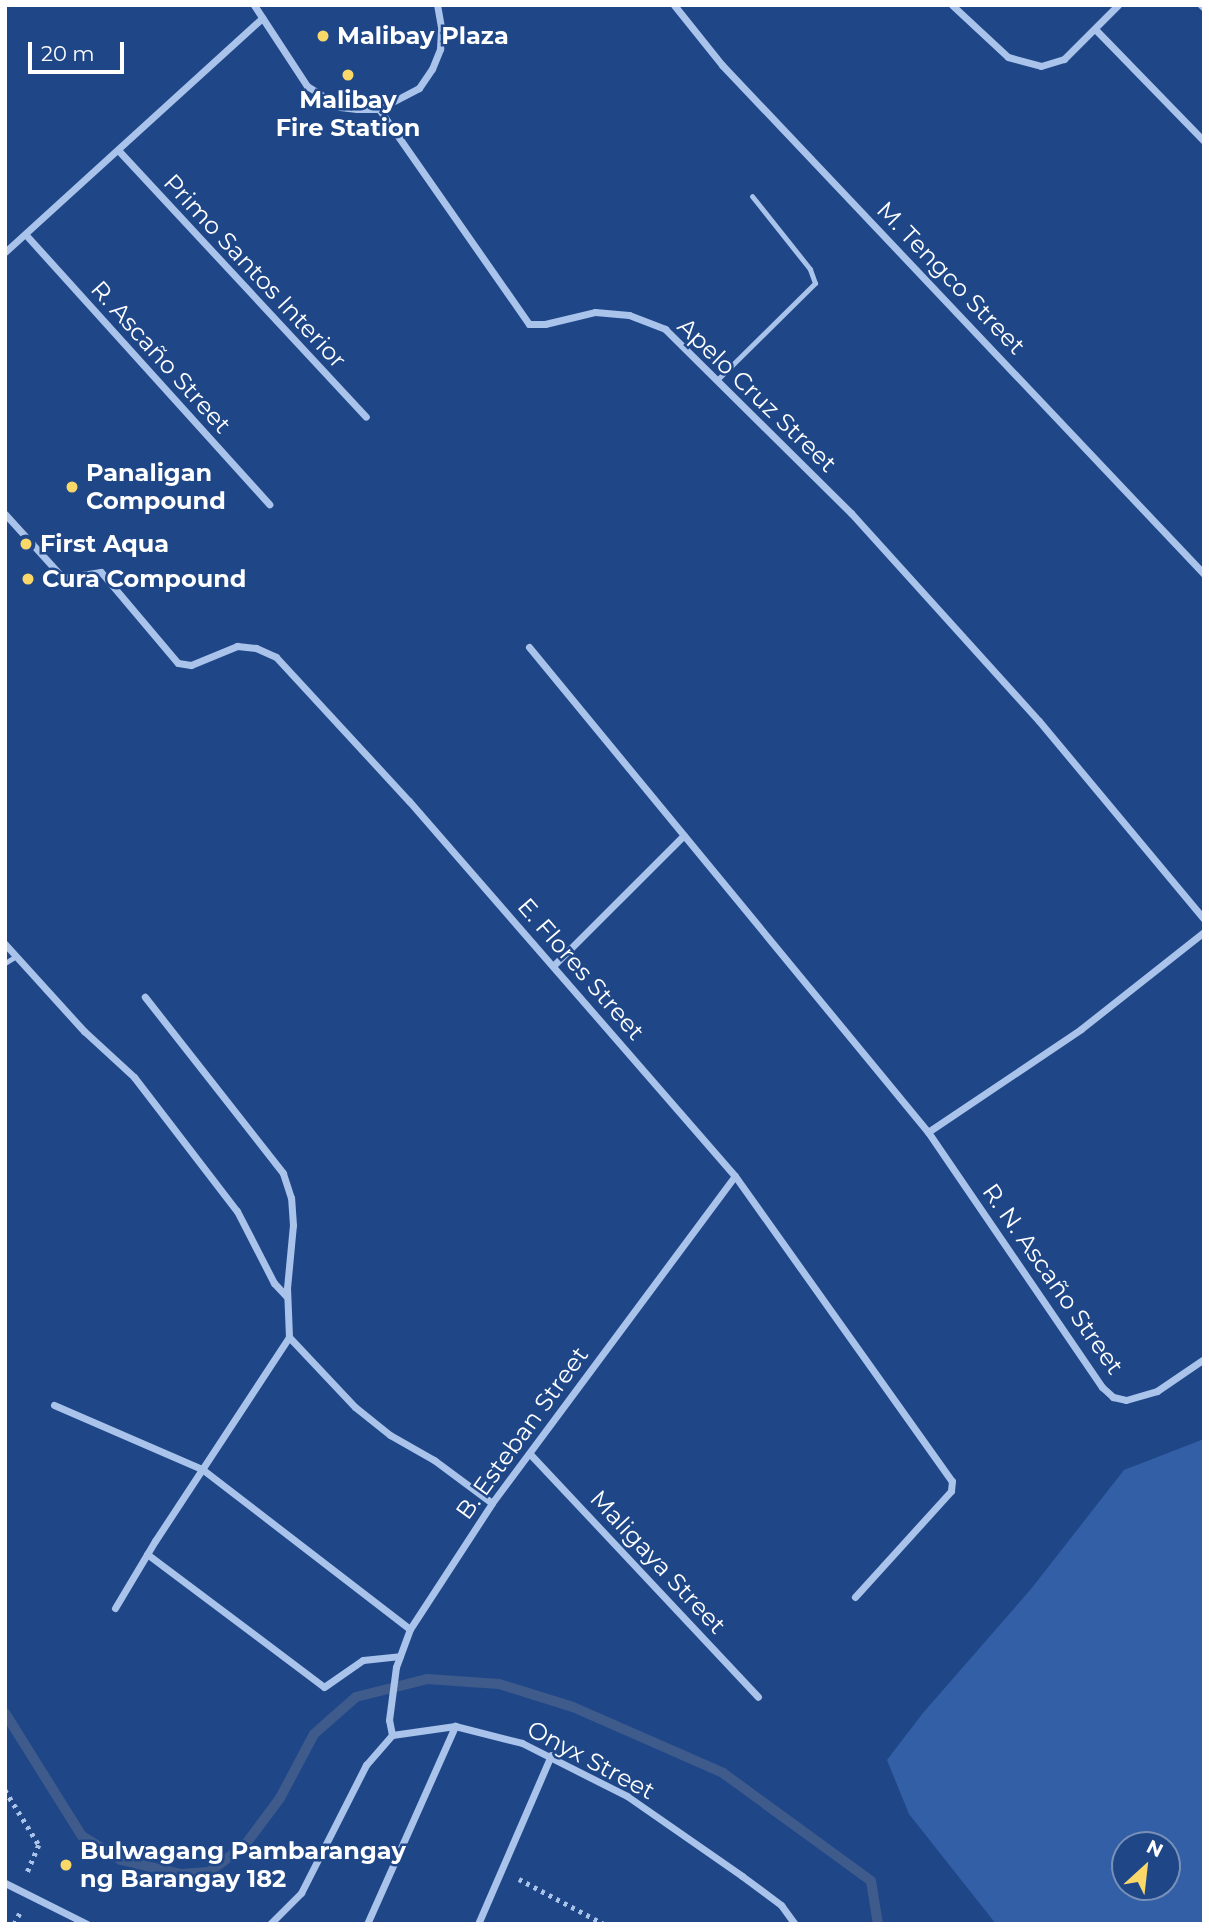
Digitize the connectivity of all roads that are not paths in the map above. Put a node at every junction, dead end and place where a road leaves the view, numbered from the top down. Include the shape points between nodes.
1 (254, 5) edge
2 (437, 5) edge
3 (674, 5) edge
4 (952, 5) edge
5 (1118, 5) edge
6 (262, 18) junction
7 (1095, 29) junction
8 (379, 109) junction
9 (1204, 141) edge
10 (118, 150) junction
11 (752, 196) dead end
12 (26, 235) junction
13 (5, 252) edge
14 (717, 380) junction
15 (366, 417) dead end
16 (268, 504) dead end
17 (5, 514) edge
18 (1204, 574) edge
19 (529, 647) dead end
20 (684, 835) junction
21 (1204, 919) edge
22 (1204, 932) edge
23 (5, 944) edge
24 (16, 956) junction
25 (5, 963) edge
26 (553, 966) junction
27 (145, 997) dead end
28 (928, 1132) junction
29 (735, 1176) junction
30 (288, 1298) junction
31 (289, 1337) junction
32 (1204, 1359) edge
33 (54, 1405) dead end
34 (530, 1454) junction
35 (202, 1469) junction
36 (492, 1503) junction
37 (147, 1554) junction
38 (855, 1597) dead end
39 (115, 1608) dead end
40 (410, 1629) junction
41 (400, 1656) junction
42 (758, 1697) dead end
43 (455, 1726) junction
44 (392, 1735) junction
45 (551, 1755) junction
46 (5, 1883) edge
47 (87, 1924) edge
48 (270, 1924) edge
49 (367, 1924) edge
50 (478, 1924) edge
51 (795, 1924) edge

1 - 6 street
2 - 8 street via 440,49 432,69 419,88
3 - 18 street, M. Tengco Street via 722,65
4 - 7 street via 1008,58 1041,66 1064,60
5 - 7 street
6 - 8 street via 307,86 340,107
6 - 10 street
7 - 9 street
8 - 14 street, Apelo Cruz Street via 529,324 595,312 629,314 665,330
10 - 12 street
10 - 15 street, Primo Santos Interior
11 - 14 lane via 810,269 815,282
12 - 13 street
12 - 16 street, R. Ascaño Street
14 - 21 street, Apelo Cruz Street via 851,513 1040,721
17 - 26 street, E. Flores Street via 63,578 101,572 178,663 191,665 237,646 276,657
19 - 20 street, R. N. Ascaño Street
20 - 26 street
20 - 28 street, R. N. Ascaño Street
22 - 28 street via 1081,1029
23 - 24 street
24 - 25 lane
24 - 30 street via 84,1031 134,1077 237,1211 274,1283
26 - 29 street, E. Flores Street
27 - 30 street via 283,1174 293,1225
28 - 32 street, R. N. Ascaño Street via 1113,1397 1126,1400 1157,1391
29 - 34 street, B. Esteban Street
29 - 38 street, E. Flores Street via 952,1481 951,1491
30 - 31 street
31 - 35 street
31 - 36 street via 355,1407
33 - 35 street
34 - 36 street, B. Esteban Street
34 - 42 street, Maligaya Street
35 - 37 street
35 - 40 street
36 - 40 street, B. Esteban Street
37 - 39 street
37 - 41 street via 324,1687 363,1660
40 - 41 street, B. Esteban Street
41 - 44 street, B. Esteban Street via 390,1720
43 - 44 street, Onyx Street
43 - 45 street, Onyx Street
43 - 49 street
44 - 48 street via 366,1765 301,1893
45 - 50 street
45 - 51 street, Onyx Street via 627,1796 742,1876
46 - 47 street

